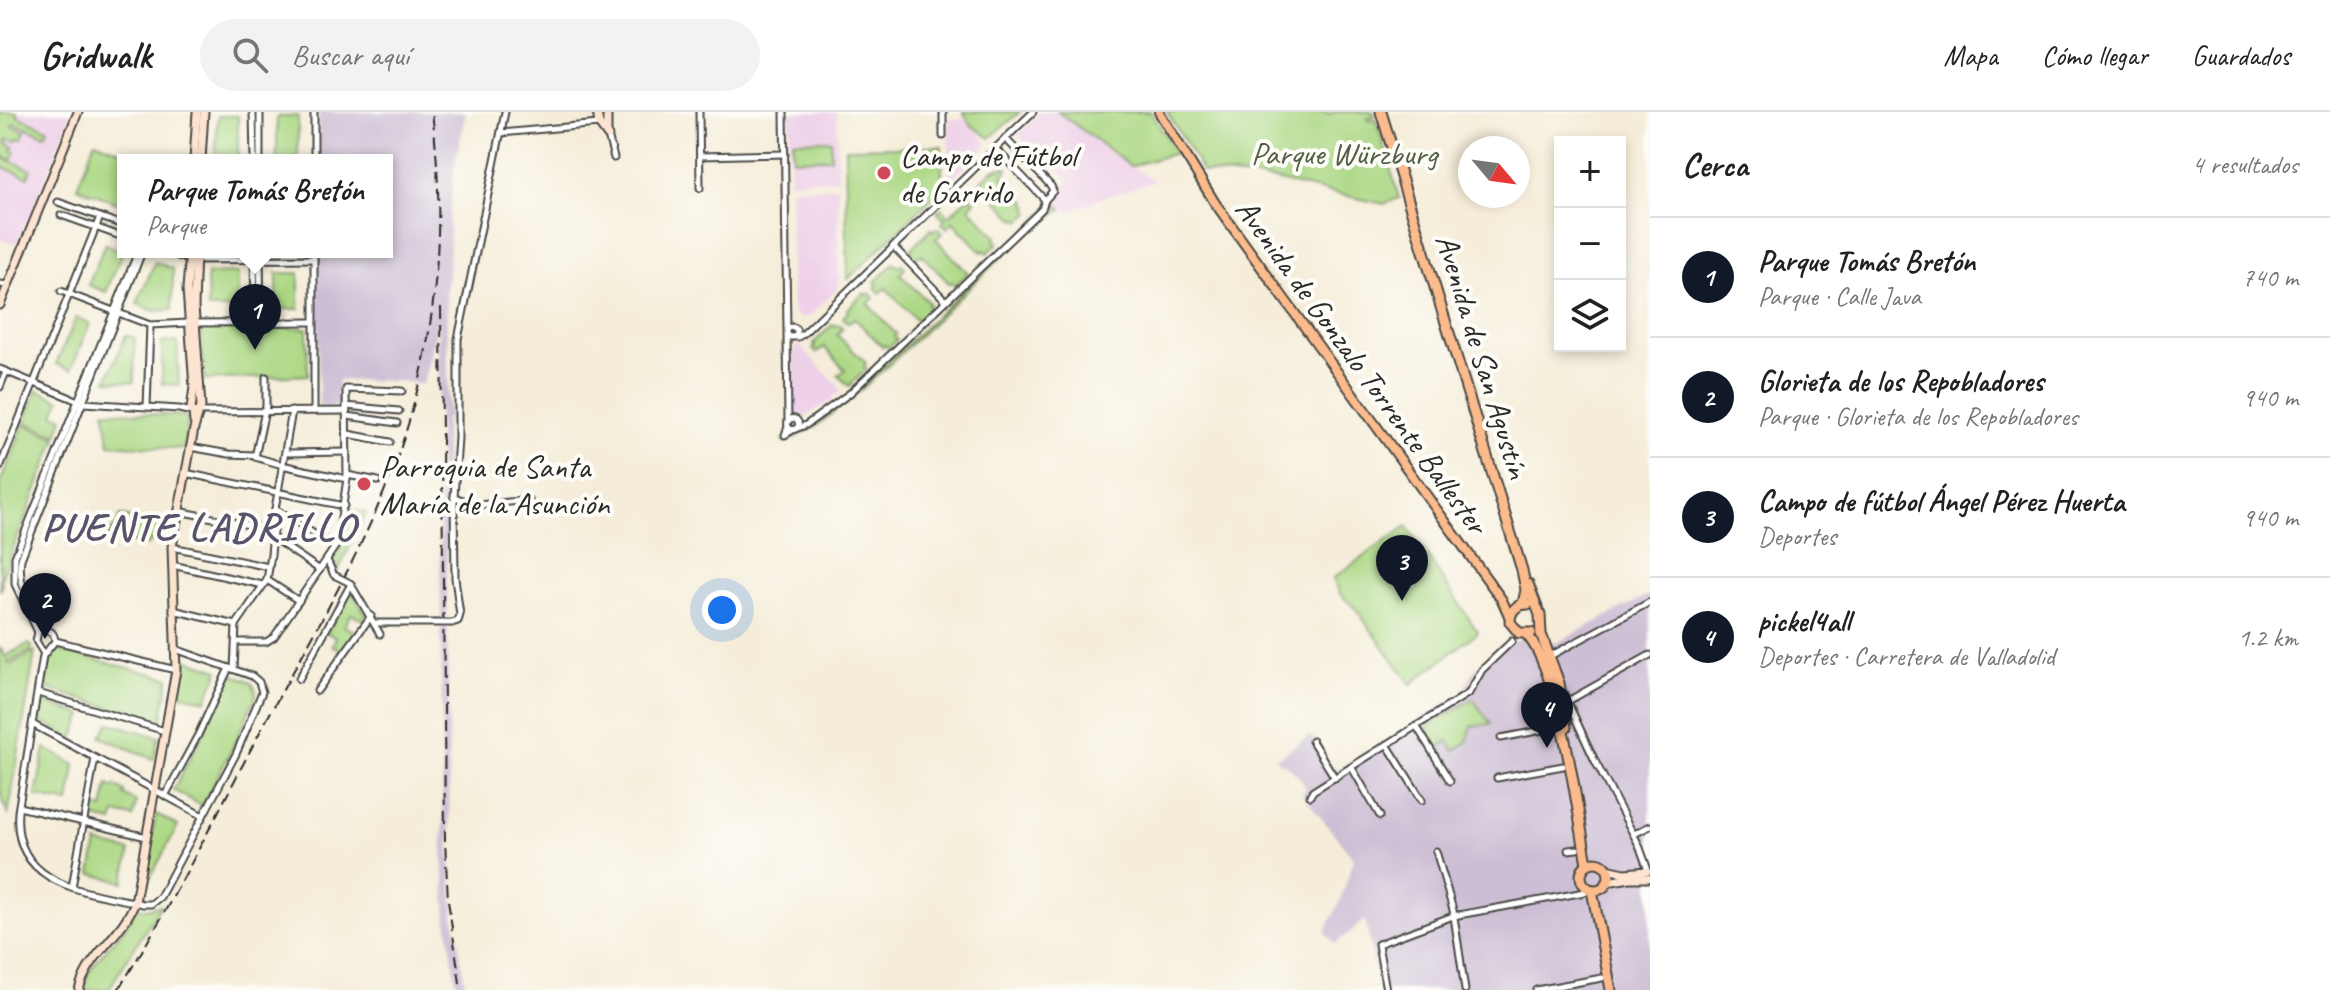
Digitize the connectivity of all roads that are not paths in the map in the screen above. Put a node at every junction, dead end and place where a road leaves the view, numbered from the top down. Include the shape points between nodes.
1 (78, 112) edge
2 (197, 112) edge
3 (204, 112) edge
4 (253, 112) edge
5 (260, 112) edge
6 (314, 112) edge
7 (505, 112) edge
8 (597, 112) edge
9 (607, 112) edge
10 (699, 112) edge
11 (784, 112) edge
12 (943, 112) edge
13 (1033, 112) edge
14 (1381, 112) edge
15 (1159, 114) edge
16 (602, 124) junction
17 (501, 133) junction
18 (608, 136) joint
19 (943, 136) dead end
20 (1005, 138) junction
21 (995, 148) junction
22 (194, 154) edge
23 (201, 154) edge
24 (254, 154) edge
25 (260, 154) edge
26 (314, 154) edge
27 (785, 154) junction
28 (700, 156) junction
29 (614, 158) dead end
30 (700, 188) dead end
31 (1045, 200) junction
32 (58, 202) dead end
33 (61, 215) dead end
34 (100, 217) junction
35 (117, 223) edge
36 (96, 227) junction
37 (117, 235) edge
38 (893, 246) junction
39 (138, 258) edge
40 (192, 258) edge
41 (257, 258) edge
42 (314, 258) edge
43 (4, 284) edge
44 (61, 291) dead end
45 (69, 293) junction
46 (2, 294) edge
47 (946, 301) junction
48 (0, 305) edge
49 (116, 312) junction
50 (258, 322) junction
51 (313, 322) junction
52 (192, 323) junction
53 (150, 325) junction
54 (792, 333) junction
55 (3, 370) edge
56 (266, 377) dead end
57 (34, 382) junction
58 (0, 387) edge
59 (402, 391) dead end
60 (80, 402) junction
61 (147, 407) junction
62 (197, 409) junction
63 (264, 411) junction
64 (292, 411) junction
65 (314, 411) junction
66 (347, 411) junction
67 (399, 411) dead end
68 (397, 423) dead end
69 (348, 434) junction
70 (390, 442) dead end
71 (190, 447) junction
72 (347, 452) junction
73 (288, 453) dead end
74 (255, 456) junction
75 (283, 464) junction
76 (0, 467) edge
77 (185, 473) junction
78 (347, 477) junction
79 (378, 481) dead end
80 (278, 493) junction
81 (454, 497) junction
82 (529, 500) dead end
83 (344, 506) junction
84 (275, 509) junction
85 (177, 511) junction
86 (274, 530) junction
87 (273, 538) junction
88 (172, 547) junction
89 (335, 548) junction
90 (327, 560) junction
91 (171, 565) junction
92 (269, 567) junction
93 (320, 570) junction
94 (1522, 570) junction
95 (265, 582) junction
96 (253, 583) junction
97 (349, 583) junction
98 (259, 592) junction
99 (1502, 600) junction
100 (299, 601) junction
101 (1650, 602) edge
102 (1520, 606) junction
103 (173, 610) junction
104 (1537, 610) junction
105 (371, 616) junction
106 (1510, 618) junction
107 (375, 623) junction
108 (236, 625) junction
109 (1540, 626) junction
110 (41, 631) junction
111 (380, 634) dead end
112 (1519, 635) junction
113 (55, 641) junction
114 (236, 642) junction
115 (39, 647) junction
116 (50, 648) junction
117 (175, 649) junction
118 (44, 654) junction
119 (1650, 655) edge
120 (1550, 656) junction
121 (232, 668) junction
122 (176, 670) junction
123 (299, 679) dead end
124 (1561, 688) junction
125 (317, 691) dead end
126 (38, 693) junction
127 (1568, 701) junction
128 (34, 725) junction
129 (1417, 727) junction
130 (1558, 727) dead end
131 (165, 731) junction
132 (1501, 738) dead end
133 (1312, 741) dead end
134 (1388, 746) junction
135 (95, 758) junction
136 (1563, 766) dead end
137 (1352, 768) junction
138 (1335, 778) junction
139 (1497, 778) dead end
140 (1450, 781) dead end
141 (154, 790) junction
142 (1574, 790) junction
143 (165, 796) junction
144 (1310, 796) dead end
145 (1422, 800) dead end
146 (19, 807) junction
147 (203, 816) junction
148 (1380, 816) dead end
149 (83, 822) junction
150 (1650, 826) edge
151 (1634, 834) junction
152 (147, 837) junction
153 (1577, 849) dead end
154 (1568, 850) dead end
155 (1436, 851) dead end
156 (1587, 864) junction
157 (1607, 869) junction
158 (1648, 870) edge
159 (1607, 882) junction
160 (72, 887) junction
161 (1588, 891) junction
162 (135, 902) junction
163 (1453, 916) junction
164 (1602, 978) dead end
165 (79, 990) edge
166 (1386, 990) edge
167 (1465, 990) edge
168 (1536, 990) edge
169 (1611, 990) edge

1 - 43 main road
2 - 22 main road
3 - 23 main road
4 - 24 street
5 - 25 street
6 - 26 street
7 - 17 street
8 - 16 main road
9 - 16 main road
10 - 28 street
11 - 27 street
12 - 19 street
13 - 20 street
14 - 94 highway, Avenida de San Agustín
15 - 99 main road, Avenida de Gonzalo Torrente Ballester via 1233,228
16 - 17 street
16 - 18 main road
17 - 81 street via 458,339
18 - 29 street
20 - 21 street
20 - 31 street via 1051,186
21 - 31 street
21 - 38 street
27 - 28 street
27 - 54 street via 787,313
28 - 30 street
31 - 47 street via 1040,211
32 - 34 street
33 - 36 street
34 - 35 street
34 - 36 street
36 - 37 street
36 - 45 street
38 - 47 street
38 - 54 street via 803,334
39 - 49 street
40 - 52 main road
41 - 50 street
42 - 51 street
43 - 46 main road
44 - 45 street
45 - 49 street
45 - 57 street
46 - 48 main road
47 - 54 street via 850,393 801,428 793,425 789,412
49 - 53 street
49 - 60 street
50 - 51 street
50 - 52 street
51 - 65 street
52 - 53 street
52 - 62 main road
53 - 61 street
55 - 57 street
55 - 58 street
56 - 63 street
57 - 60 street
57 - 76 street
59 - 66 street via 346,389
60 - 61 street
60 - 110 street via 14,564 17,591
61 - 62 street
62 - 63 street
62 - 71 main road
63 - 64 street
63 - 74 street
64 - 65 street
64 - 75 street
65 - 66 street
66 - 67 street
66 - 68 street
66 - 69 street
69 - 70 street
69 - 72 street
71 - 74 street
71 - 77 main road
72 - 73 street
72 - 78 street
74 - 75 street
75 - 78 street
75 - 80 street
77 - 80 street
77 - 85 main road
78 - 79 street
78 - 83 street
80 - 83 street
80 - 84 street
81 - 82 street via 478,505
81 - 107 street, bridge via 460,615 455,622
83 - 89 street
84 - 86 street
84 - 89 street
85 - 86 street
85 - 88 main road
86 - 87 street
87 - 92 street
87 - 93 street
88 - 91 main road
88 - 92 street
89 - 90 street
90 - 93 street
90 - 97 street, bridge via 334,575
91 - 96 street
91 - 103 main road
92 - 95 street
93 - 100 street
94 - 102 highway, Avenida de San Agustín via 1526,590
94 - 104 highway, Avenida de San Agustín
95 - 96 street
95 - 98 street
95 - 100 street
96 - 98 street
97 - 105 street
97 - 123 street
98 - 108 street
99 - 102 main road, Avenida de Gonzalo Torrente Ballester
99 - 106 main road, Avenida de Gonzalo Torrente Ballester
100 - 114 street via 270,640
101 - 120 street
102 - 104 highway
102 - 106 highway
103 - 108 street
103 - 117 main road
104 - 109 highway
105 - 107 street
105 - 125 street
106 - 112 highway
107 - 111 street
108 - 114 street
109 - 112 highway
109 - 120 highway
110 - 113 street via 50,630
110 - 115 street
112 - 129 street via 1482,670 1469,693
112 - 142 highway via 1540,655 1551,684
113 - 116 street
113 - 122 street
114 - 121 street
115 - 116 street
115 - 118 street
116 - 118 street
117 - 121 street
117 - 122 main road
118 - 126 street
119 - 127 street
120 - 124 highway
121 - 143 street
121 - 147 street via 261,685 260,698
122 - 131 main road
124 - 127 street
124 - 142 highway
126 - 128 street
126 - 131 street
127 - 151 street
128 - 135 street
128 - 146 street
129 - 134 street
129 - 140 street
130 - 132 street
131 - 141 main road
133 - 138 street
134 - 137 street
134 - 145 street
135 - 141 street
135 - 149 street
136 - 139 street
137 - 138 street
137 - 148 street
138 - 144 street
141 - 143 street
141 - 152 main road
142 - 156 highway
143 - 147 street
146 - 149 street
146 - 160 street via 19,838 32,863 49,878
147 - 162 street via 160,897 149,904
149 - 152 street
149 - 160 street
150 - 151 street
151 - 158 street
152 - 162 main road
153 - 154 street
155 - 163 street
156 - 157 highway
156 - 161 highway via 1581,877
157 - 158 main road
157 - 159 highway
158 - 159 main road
159 - 161 highway
160 - 162 street
161 - 163 street
161 - 169 highway
162 - 165 main road via 124,925 91,961
163 - 166 street via 1378,944
163 - 167 street
164 - 168 street

